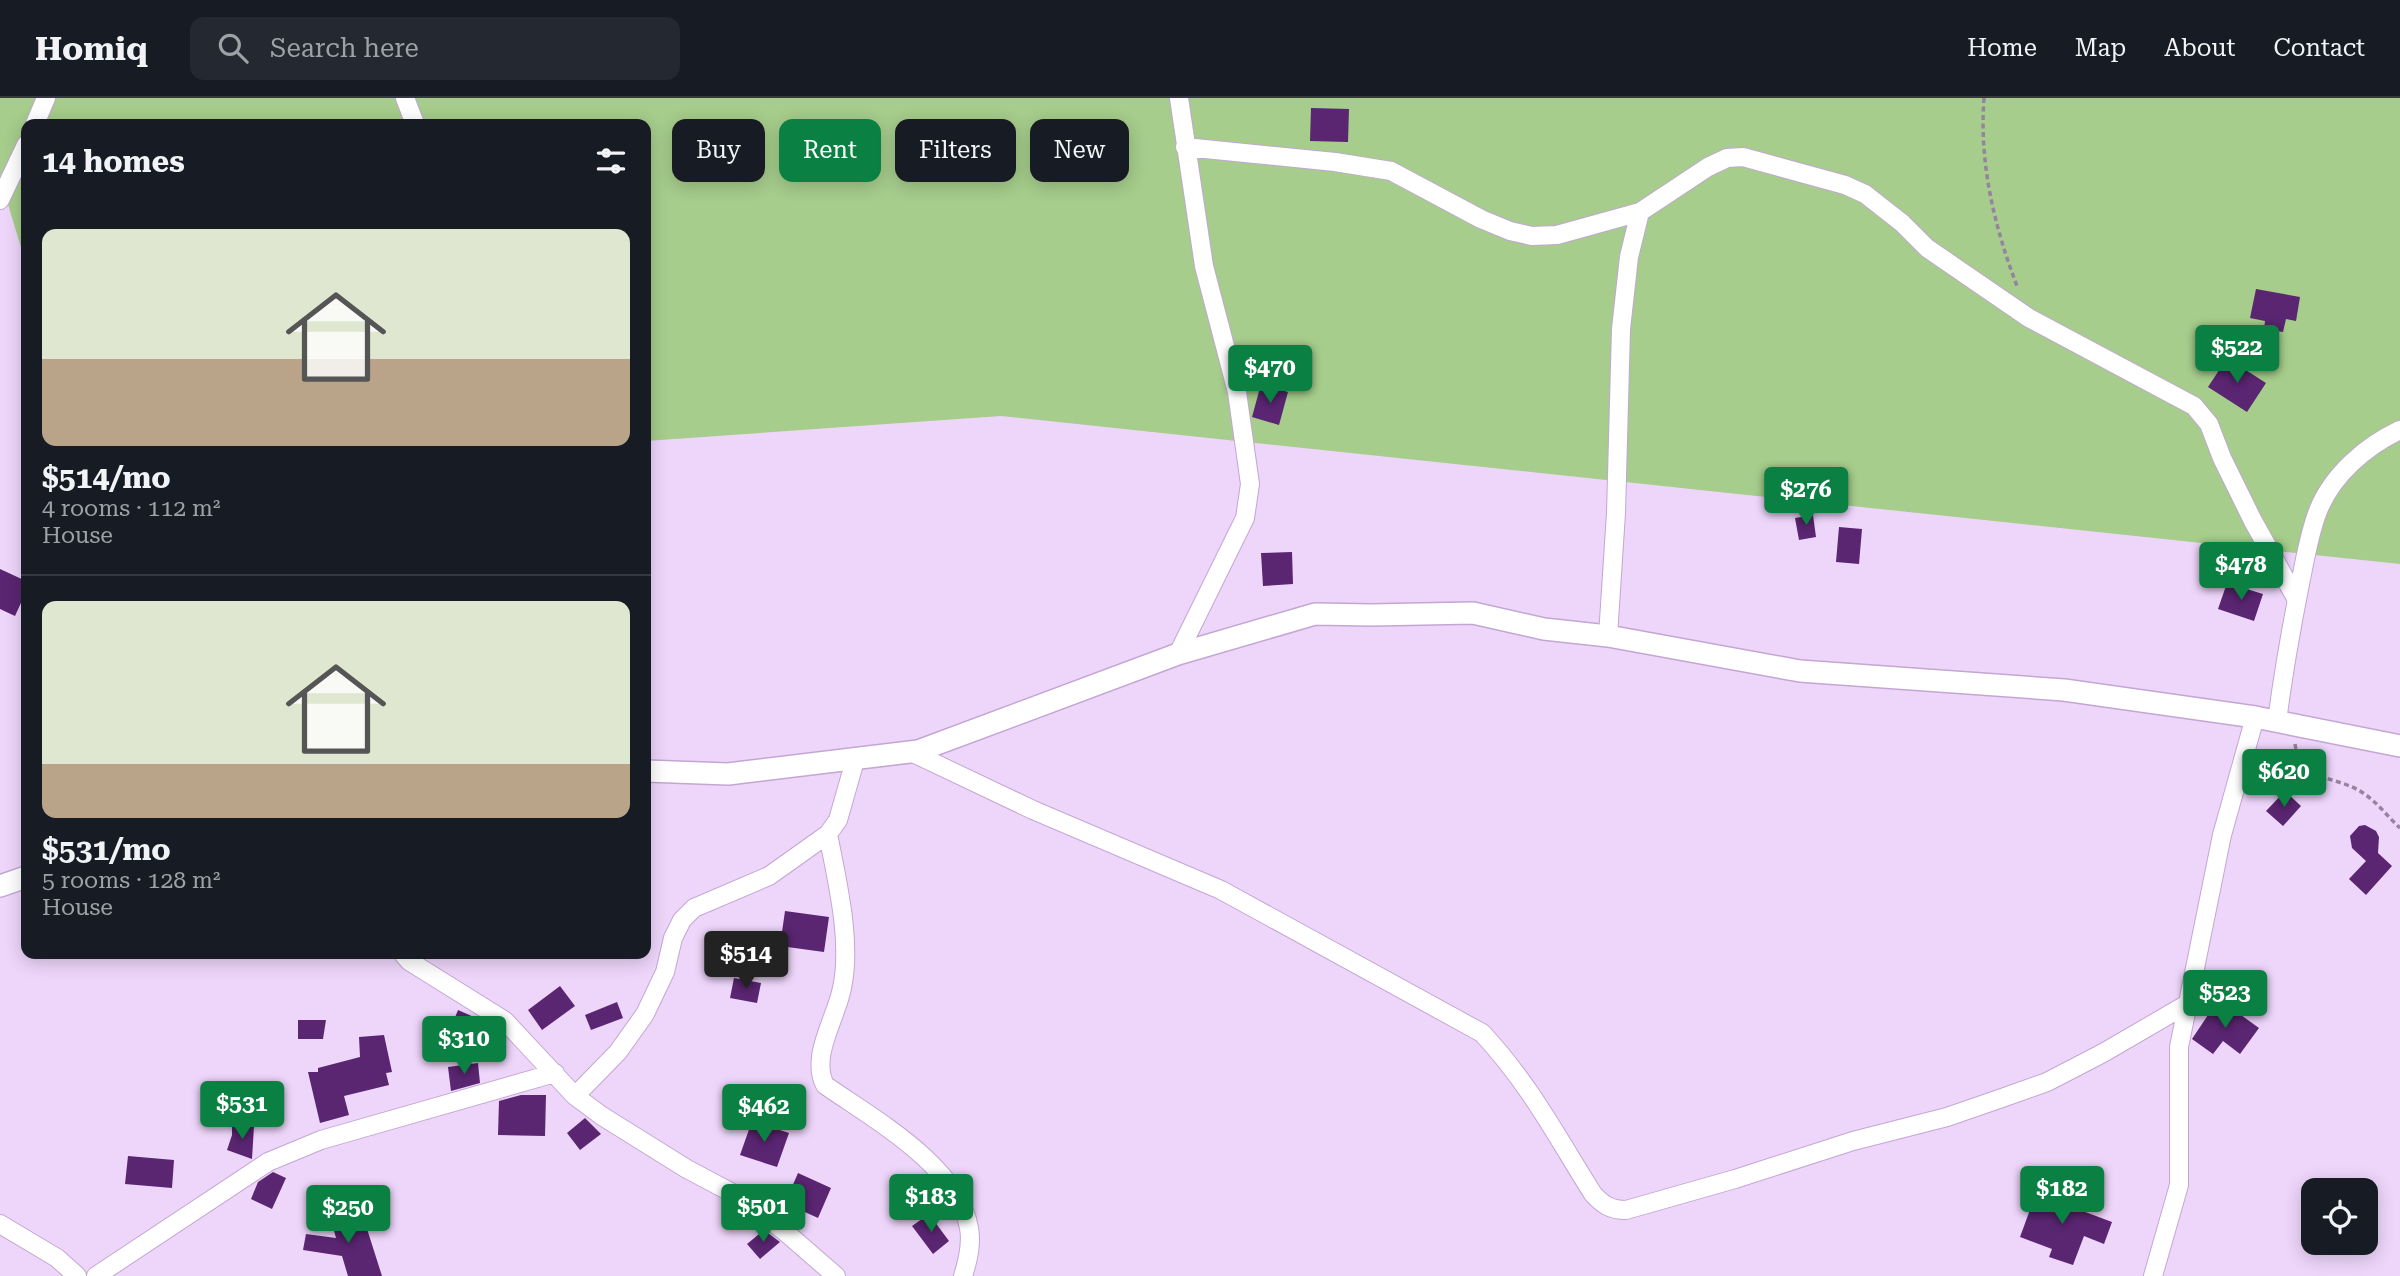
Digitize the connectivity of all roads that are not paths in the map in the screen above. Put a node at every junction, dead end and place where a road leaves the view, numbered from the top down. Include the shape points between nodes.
1 (46, 98) edge
2 (405, 98) edge
3 (1178, 98) edge
4 (38, 119) edge
5 (413, 119) edge
6 (1185, 147) junction
7 (21, 156) edge
8 (0, 200) edge
9 (1640, 212) junction
10 (2400, 430) edge
11 (2297, 600) junction
12 (1608, 636) junction
13 (1178, 654) junction
14 (2255, 717) junction
15 (2284, 722) junction
16 (2400, 746) edge
17 (913, 752) junction
18 (856, 757) junction
19 (651, 771) edge
20 (828, 834) junction
21 (21, 879) edge
22 (0, 886) edge
23 (407, 959) edge
24 (2189, 1003) junction
25 (555, 1073) junction
26 (575, 1096) junction
27 (0, 1224) edge
28 (77, 1276) edge
29 (96, 1276) edge
30 (836, 1276) edge
31 (963, 1276) edge
32 (2153, 1276) edge

1 - 4 street
2 - 5 street
3 - 6 street
6 - 9 street via 1391,171 1481,219 1532,236 1557,235
6 - 13 street via 1204,266 1237,392 1250,484 1245,518
7 - 8 street
9 - 11 street via 1727,158 1743,157 1865,194 1927,248 2029,318 2194,406 2209,424 2240,496
9 - 12 street via 1629,257 1621,329
10 - 11 street via 2354,460 2319,509
11 - 15 street
12 - 13 street via 1544,629 1473,613 1315,614
12 - 14 street via 1800,671 2064,690
13 - 17 street
14 - 15 street
14 - 24 street via 2222,835
15 - 16 street
17 - 18 street
17 - 24 street via 1033,810 1221,890 1482,1033 1517,1073 1593,1194 1615,1210 1947,1117 2047,1082
18 - 19 street via 728,774
18 - 20 street via 838,820
20 - 26 street via 769,876 694,908 682,920 645,1014 618,1052
20 - 31 street via 845,956 843,987 819,1058 819,1073 825,1085 945,1178 969,1228 970,1253
21 - 22 street
23 - 25 street via 505,1021
24 - 32 street via 2179,1047 2179,1185
25 - 26 street
25 - 29 street via 321,1140 268,1162
26 - 30 street via 645,1144 738,1196
27 - 28 street via 57,1258

